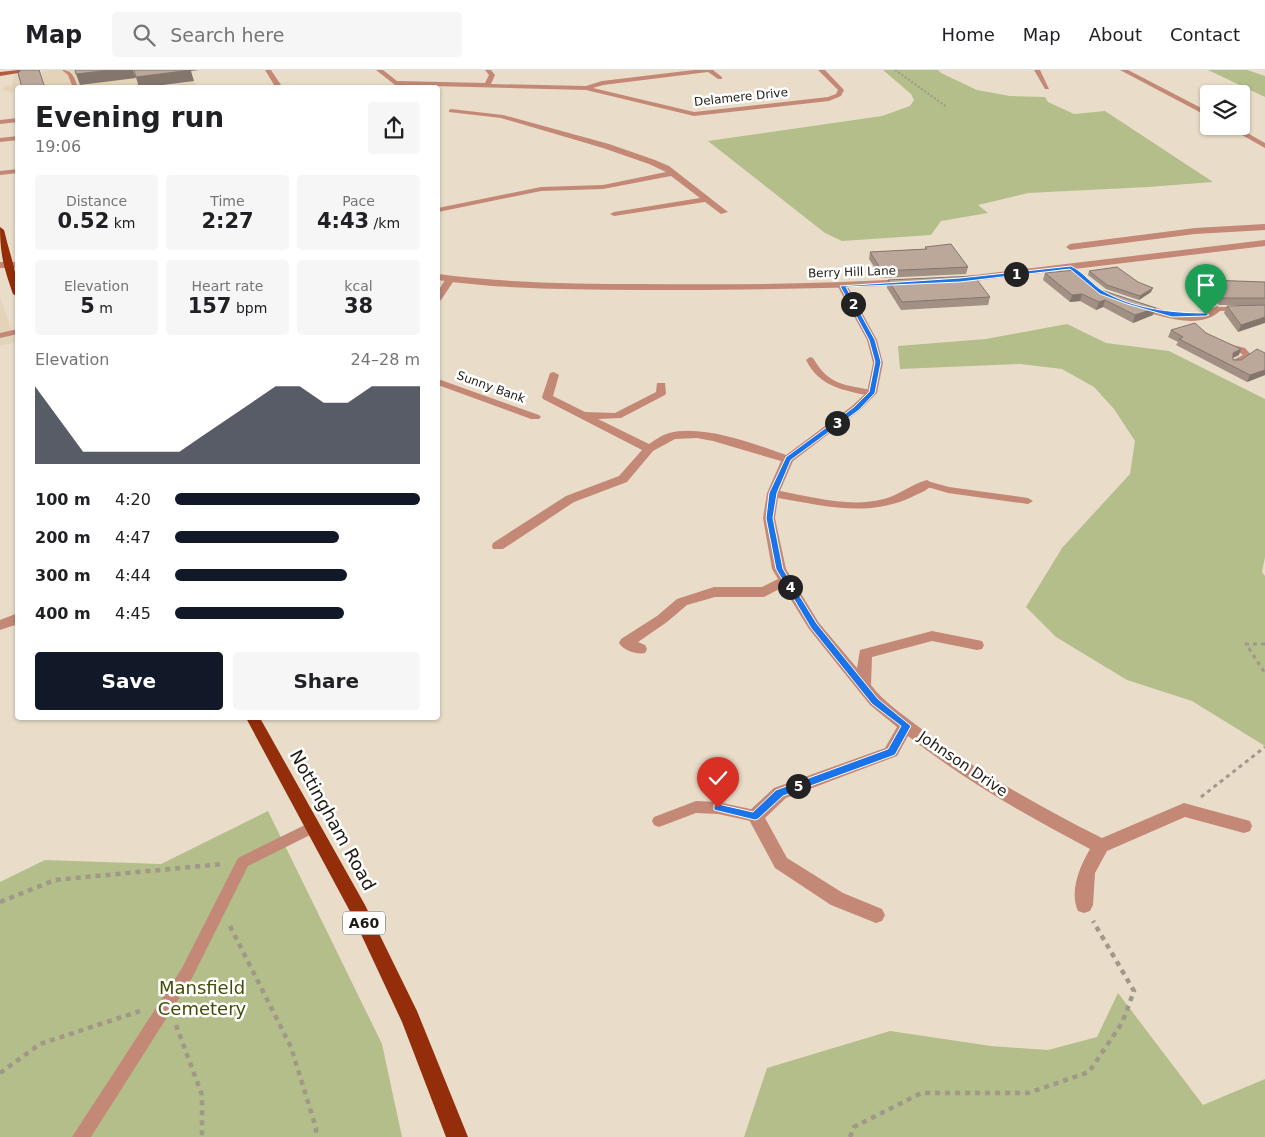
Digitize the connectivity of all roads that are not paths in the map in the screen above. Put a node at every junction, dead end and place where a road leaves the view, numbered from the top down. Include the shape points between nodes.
1 (34, 70) edge
2 (65, 70) edge
3 (268, 70) edge
4 (378, 70) edge
5 (488, 70) edge
6 (821, 70) edge
7 (1038, 70) edge
8 (1123, 70) edge
9 (0, 74) edge
10 (720, 78) dead end
11 (75, 85) edge
12 (278, 85) edge
13 (486, 85) junction
14 (1057, 86) dead end
15 (586, 88) junction
16 (1200, 110) edge
17 (451, 111) dead end
18 (15, 120) edge
19 (0, 122) edge
20 (1245, 135) edge
21 (15, 138) edge
22 (0, 140) edge
23 (1265, 146) edge
24 (15, 171) edge
25 (0, 173) edge
26 (673, 174) junction
27 (708, 200) junction
28 (440, 210) edge
29 (724, 212) dead end
30 (614, 214) dead end
31 (1265, 227) edge
32 (0, 230) edge
33 (1265, 243) edge
34 (1070, 248) dead end
35 (1071, 267) junction
36 (7, 269) edge
37 (440, 277) edge
38 (1084, 278) edge
39 (450, 279) junction
40 (951, 280) edge
41 (921, 282) edge
42 (842, 286) junction
43 (15, 287) edge
44 (440, 295) edge
45 (1129, 303) edge
46 (1265, 308) edge
47 (1217, 309) joint
48 (1187, 316) junction
49 (1199, 328) edge
50 (15, 333) edge
51 (0, 336) edge
52 (1215, 340) edge
53 (810, 360) dead end
54 (1234, 363) edge
55 (554, 375) dead end
56 (440, 383) edge
57 (661, 385) dead end
58 (872, 393) junction
59 (582, 414) junction
60 (535, 417) dead end
61 (649, 449) junction
62 (788, 459) junction
63 (927, 484) joint
64 (773, 493) junction
65 (1028, 501) dead end
66 (498, 546) dead end
67 (786, 580) junction
68 (15, 619) edge
69 (0, 625) edge
70 (977, 645) dead end
71 (640, 649) dead end
72 (863, 686) junction
73 (254, 720) edge
74 (906, 726) junction
75 (755, 816) junction
76 (659, 821) dead end
77 (1244, 826) dead end
78 (313, 827) junction
79 (1101, 846) junction
80 (1084, 905) road end
81 (876, 915) dead end
82 (81, 1137) edge
83 (457, 1137) edge

1 - 9 main road
2 - 11 lane
3 - 12 street
4 - 13 street, Delamere Drive via 395,83
5 - 13 street via 492,75
6 - 15 street, Delamere Drive via 841,90 830,99 694,114
7 - 14 street via 1046,87
8 - 16 street
10 - 15 street via 709,70 602,83
13 - 15 street, Delamere Drive
17 - 26 street via 501,116 542,127 652,162
18 - 19 lane
20 - 23 street
21 - 22 lane
24 - 25 street
26 - 27 street
26 - 28 street via 603,187 541,189
27 - 29 street
27 - 30 street
31 - 34 street via 1195,231
32 - 36 highway
33 - 35 street
35 - 38 street
35 - 40 street
36 - 43 highway
37 - 39 street, Berry Hill Lane
39 - 42 street, Berry Hill Lane via 566,287
39 - 44 street
41 - 42 street, Berry Hill Lane
42 - 58 street via 872,340 878,362
45 - 48 street
46 - 47 lane
47 - 48 street via 1206,315
48 - 49 lane
50 - 51 lane
52 - 54 lane via 1248,356
53 - 58 lane via 813,369 826,381
55 - 59 street via 547,397
56 - 60 street, Sunny Bank
57 - 59 street via 661,393 617,416
58 - 62 street, Johnson Drive
59 - 61 street
61 - 62 street via 672,436 689,434
61 - 66 street via 622,479 570,499
62 - 64 street, Johnson Drive
63 - 64 street via 883,504 859,506
63 - 65 lane
64 - 67 street, Johnson Drive via 770,518 780,569
67 - 71 street via 764,592 714,592 682,602 626,643
67 - 72 street, Johnson Drive via 814,626
68 - 69 street
70 - 72 street via 932,636 865,654
72 - 74 street, Johnson Drive via 875,702
73 - 78 highway, Nottingham Road / A60
74 - 75 street via 891,752 780,793
74 - 79 street, Johnson Drive via 948,758 1049,819
75 - 76 lane via 696,807
75 - 81 street via 781,863 836,900
77 - 79 street via 1184,810
78 - 82 lane via 243,862 187,972
78 - 83 highway, Nottingham Road / A60 via 410,1018
79 - 80 street via 1086,872

